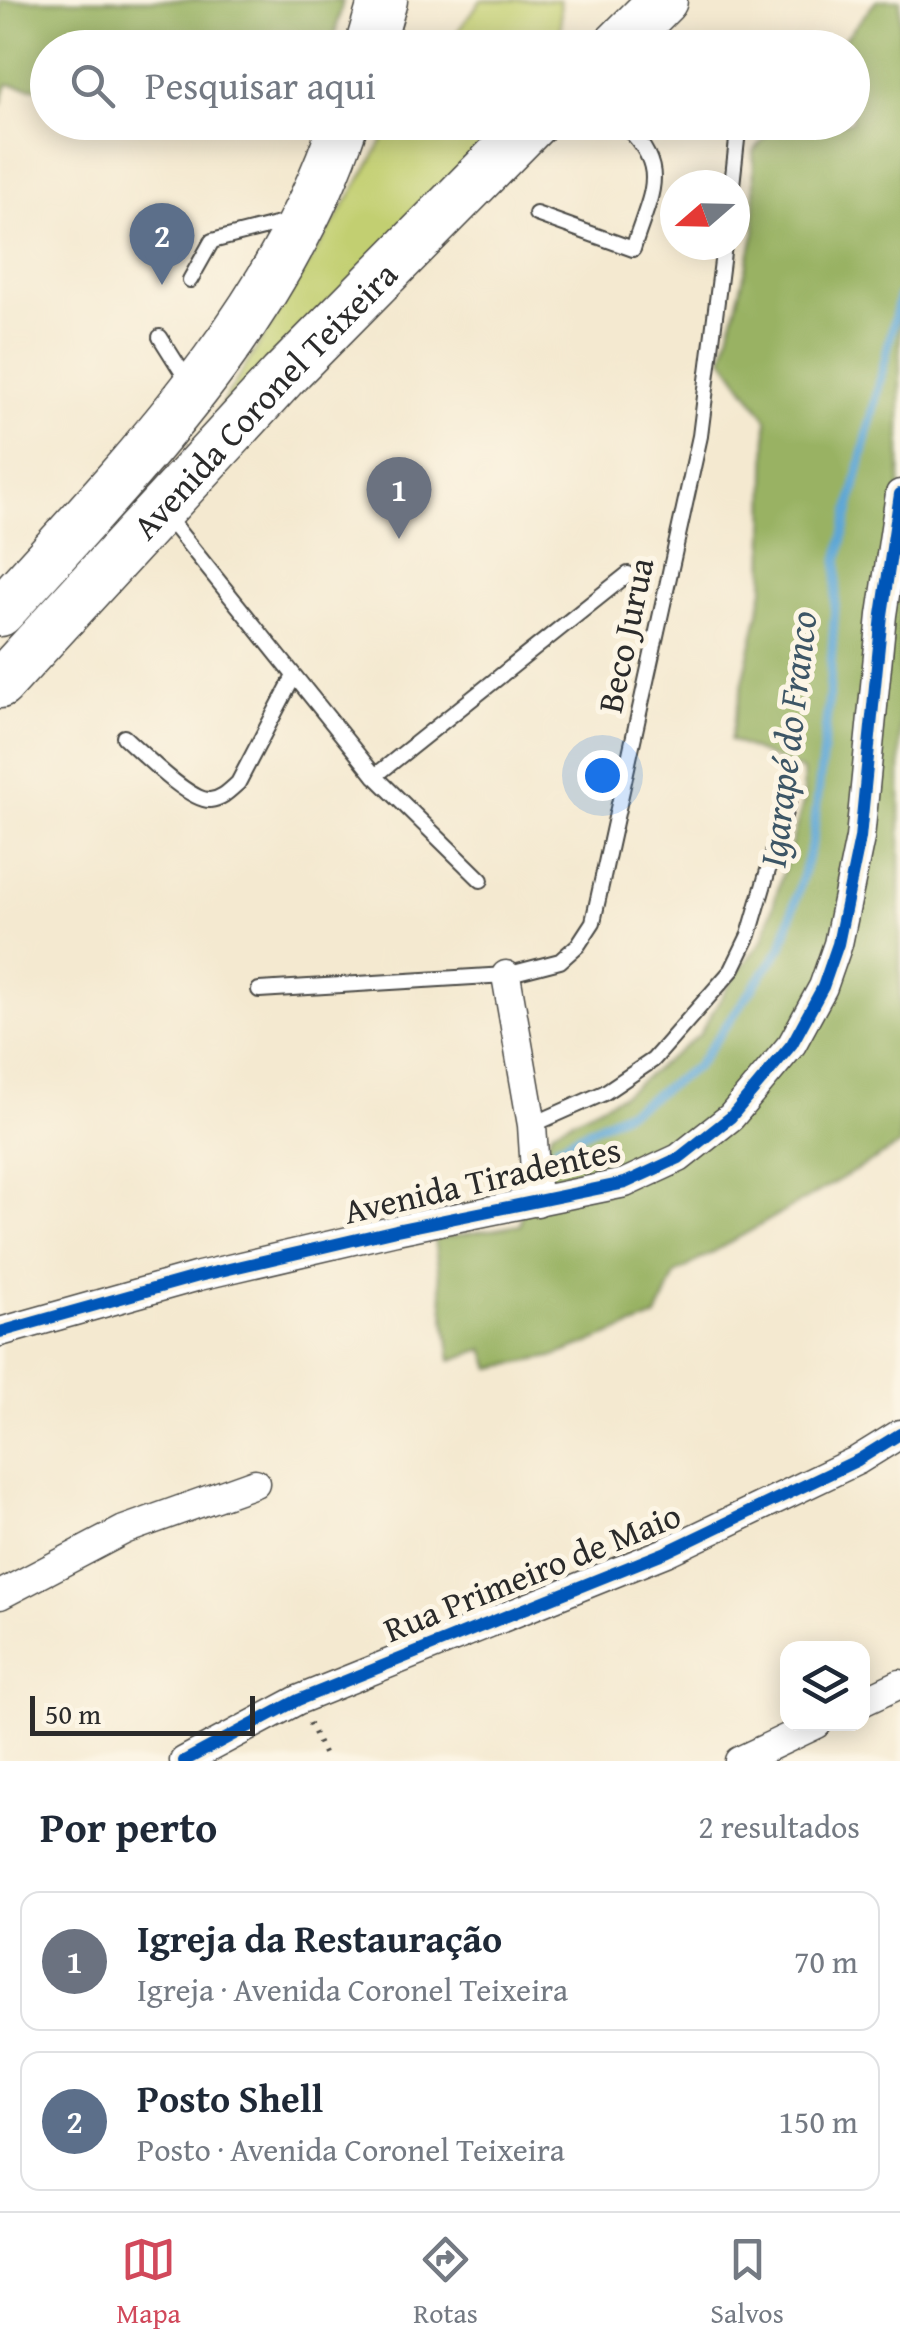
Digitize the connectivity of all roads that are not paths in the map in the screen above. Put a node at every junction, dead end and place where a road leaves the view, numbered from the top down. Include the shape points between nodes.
1 (383, 0) edge
2 (663, 0) edge
3 (374, 30) edge
4 (637, 30) edge
5 (337, 140) edge
6 (516, 140) edge
7 (641, 140) edge
8 (738, 140) edge
9 (734, 170) edge
10 (536, 214) dead end
11 (306, 217) junction
12 (722, 260) edge
13 (190, 280) dead end
14 (160, 337) dead end
15 (194, 390) junction
16 (899, 500) edge
17 (160, 508) junction
18 (628, 574) dead end
19 (0, 612) edge
20 (294, 676) junction
21 (0, 684) edge
22 (124, 737) dead end
23 (375, 776) junction
24 (790, 795) dead end
25 (481, 880) dead end
26 (506, 975) junction
27 (258, 990) dead end
28 (532, 1125) junction
29 (537, 1202) junction
30 (0, 1332) edge
31 (900, 1434) edge
32 (255, 1484) dead end
33 (0, 1595) edge
34 (900, 1684) edge
35 (870, 1698) edge
36 (803, 1731) edge
37 (184, 1761) edge
38 (740, 1761) edge

1 - 3 highway
2 - 4 highway
5 - 11 highway, Avenida Coronel Teixeira
6 - 17 highway, Avenida Coronel Teixeira
7 - 10 lane via 654,183 633,249
8 - 9 lane
11 - 13 lane via 212,241
11 - 15 highway, Avenida Coronel Teixeira
12 - 26 lane, Beco Jurua via 700,436 593,922 560,961
14 - 15 lane
15 - 19 highway, Avenida Coronel Teixeira
16 - 29 street, Avenida Tiradentes via 860,838 823,987 792,1044 744,1102 679,1158 624,1183
17 - 20 lane
17 - 21 highway, Avenida Coronel Teixeira
18 - 23 lane
20 - 22 lane via 238,783 224,796 192,794
20 - 23 lane
23 - 25 lane
24 - 28 lane via 758,908 732,970 653,1060 604,1093
26 - 27 lane, Beco Jurua
26 - 28 street
28 - 29 street
29 - 30 street, Avenida Tiradentes via 199,1276
31 - 37 street, Rua Primeiro de Maio via 666,1552 298,1700
32 - 33 street via 124,1530
34 - 35 street
36 - 38 street

